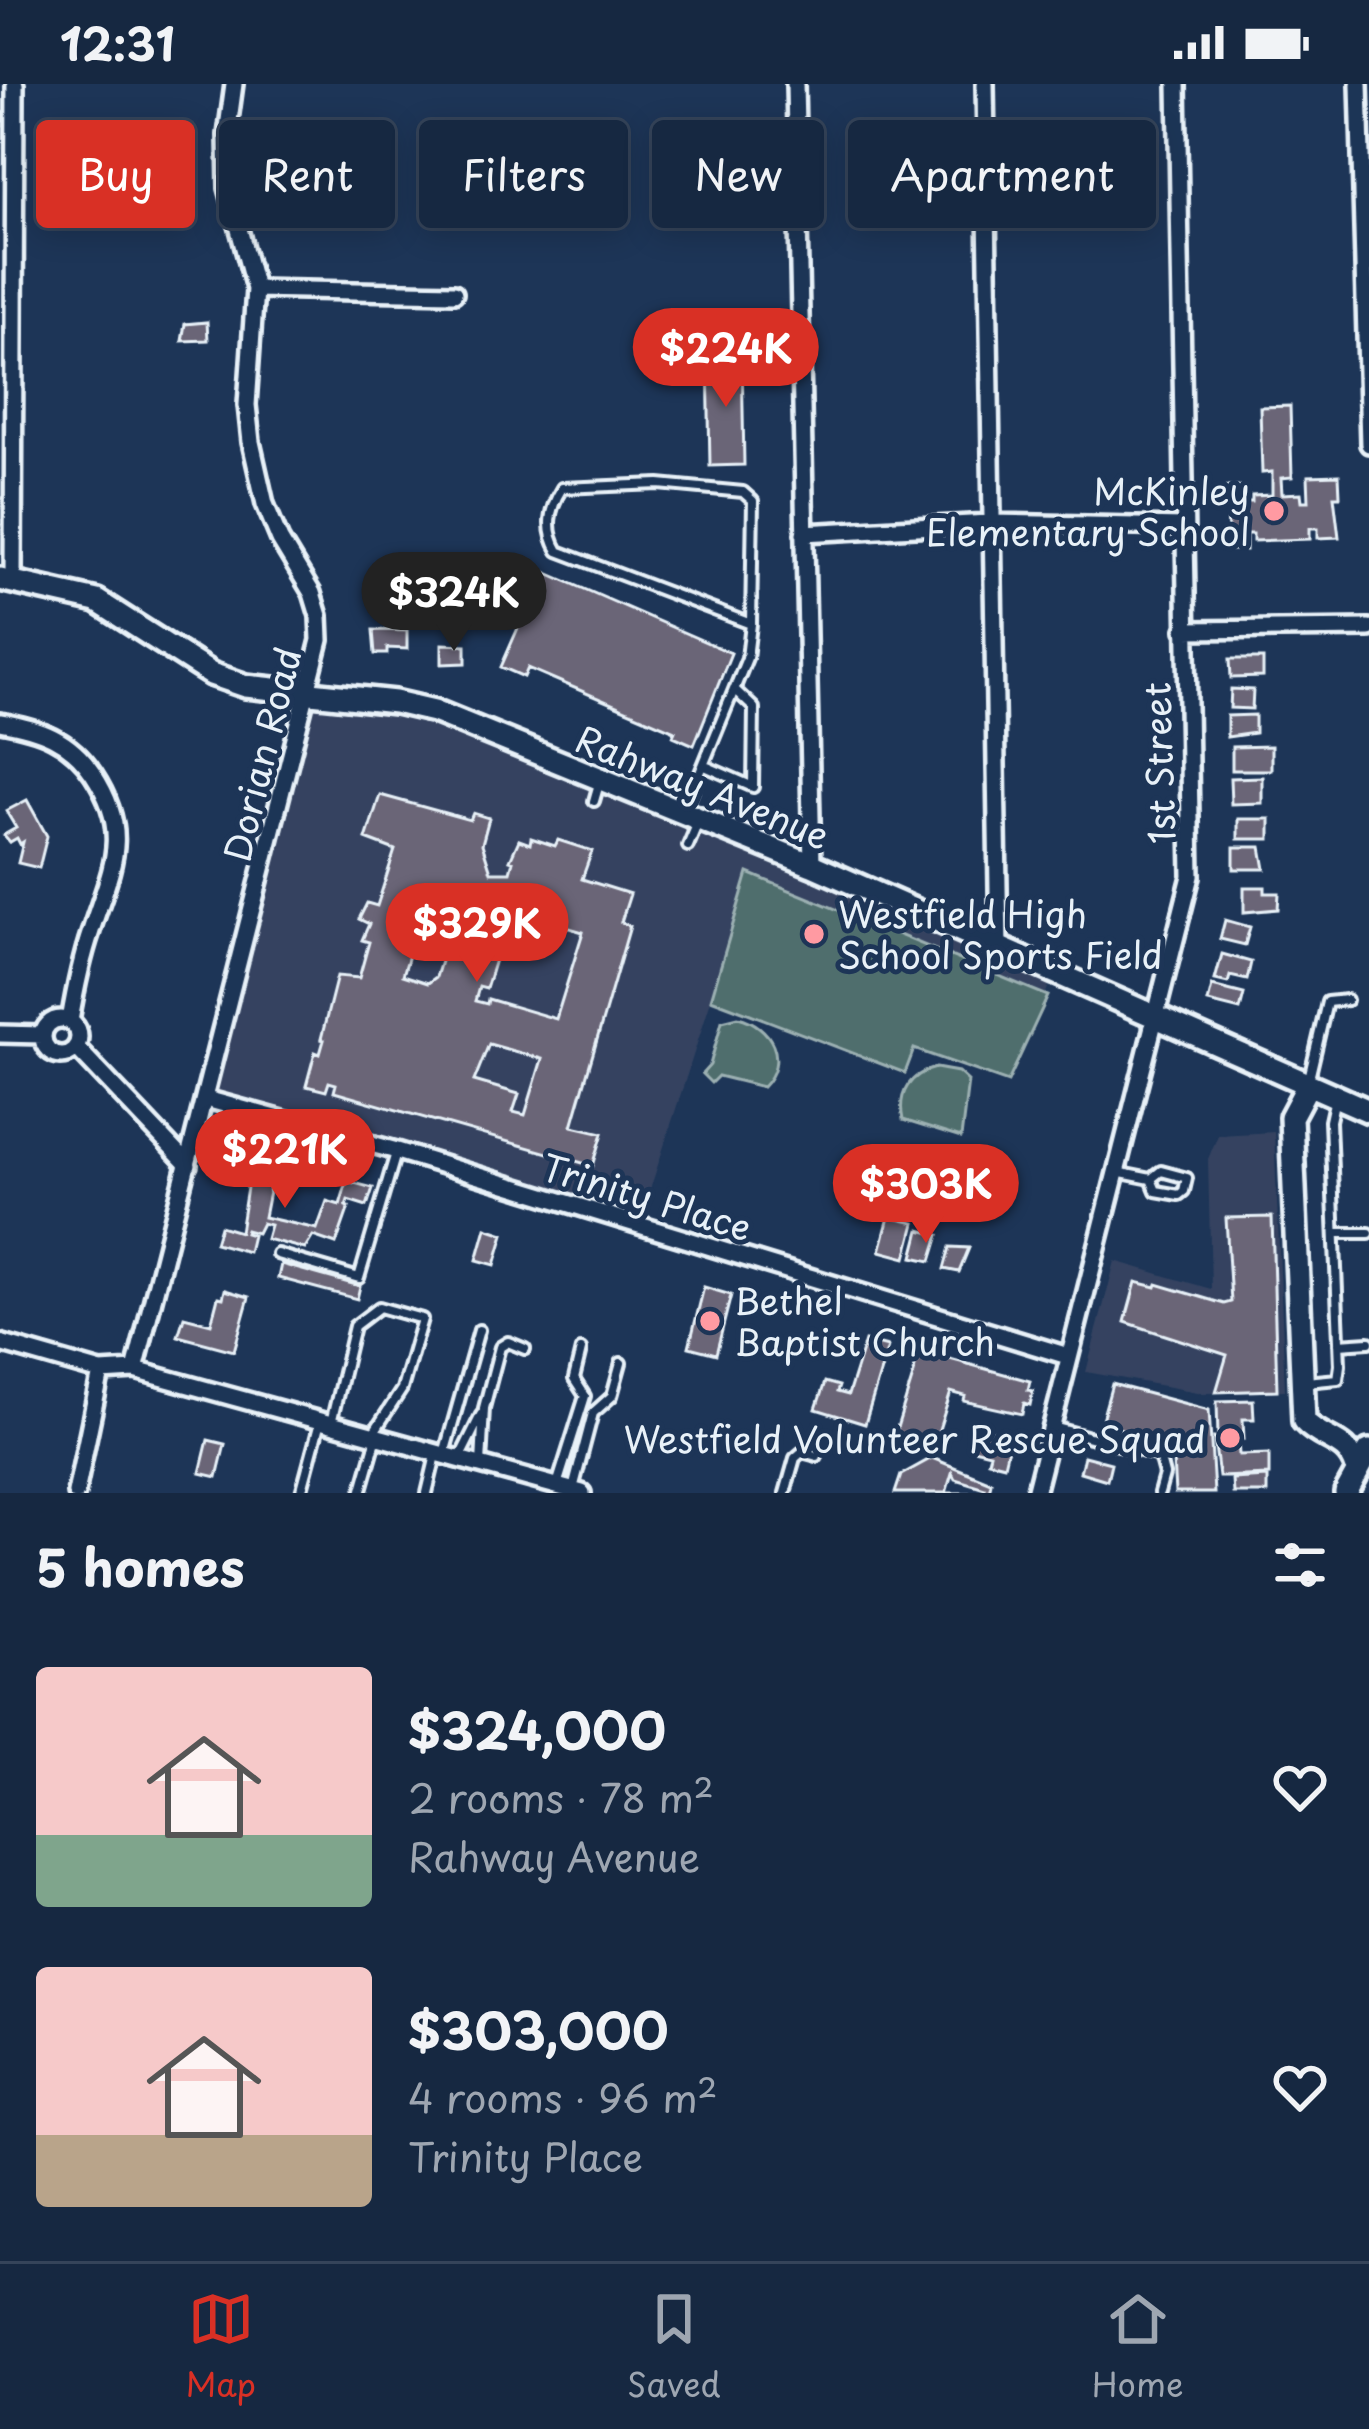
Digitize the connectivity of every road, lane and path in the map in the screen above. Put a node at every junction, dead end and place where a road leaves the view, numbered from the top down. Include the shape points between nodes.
1 (15, 84) edge
2 (234, 84) edge
3 (794, 84) edge
4 (985, 84) edge
5 (1177, 84) edge
6 (1359, 84) edge
7 (8, 289) edge
8 (255, 290) junction
9 (454, 293) dead end
10 (1369, 444) edge
11 (990, 523) junction
12 (1184, 527) junction
13 (804, 533) junction
14 (7, 580) edge
15 (752, 624) junction
16 (1369, 628) edge
17 (1185, 630) junction
18 (735, 690) junction
19 (307, 693) junction
20 (0, 722) edge
21 (705, 766) junction
22 (691, 816) junction
23 (688, 846) dead end
24 (812, 865) junction
25 (999, 950) junction
26 (1347, 1000) dead end
27 (1153, 1018) junction
28 (70, 1021) junction
29 (0, 1034) edge
30 (43, 1035) junction
31 (76, 1047) junction
32 (1308, 1084) junction
33 (1335, 1097) junction
34 (206, 1099) junction
35 (1369, 1111) edge
36 (397, 1151) junction
37 (188, 1165) junction
38 (1115, 1171) junction
39 (1151, 1179) junction
40 (1335, 1232) junction
41 (1369, 1233) edge
42 (278, 1254) dead end
43 (479, 1330) dead end
44 (1369, 1342) edge
45 (0, 1343) edge
46 (1339, 1344) junction
47 (525, 1349) dead end
48 (581, 1351) dead end
49 (1068, 1356) junction
50 (621, 1364) dead end
51 (135, 1370) junction
52 (101, 1372) junction
53 (1300, 1382) junction
54 (484, 1408) junction
55 (326, 1423) junction
56 (1053, 1427) junction
57 (374, 1436) junction
58 (446, 1456) junction
59 (817, 1456) dead end
60 (1363, 1459) edge
61 (481, 1466) junction
62 (521, 1485) edge
63 (571, 1491) edge
64 (76, 1493) edge
65 (301, 1493) edge
66 (361, 1493) edge
67 (427, 1493) edge
68 (785, 1493) edge
69 (1035, 1493) edge
70 (1159, 1493) edge
71 (1346, 1493) edge

1 - 7 street
2 - 8 street, Dorian Road via 228,188
3 - 13 street
4 - 11 street
5 - 12 street, 1st Street
6 - 10 street
7 - 14 street
8 - 9 street
8 - 19 street, Dorian Road via 251,442 265,504 320,616
11 - 12 street
11 - 13 street
11 - 25 street
12 - 17 street, 1st Street
13 - 24 street
14 - 19 street, Rahway Avenue via 97,601 211,674
15 - 15 lane via 753,501 743,492 658,484 562,488 551,506 558,551
15 - 18 lane
16 - 17 street
17 - 27 street, 1st Street via 1191,876
18 - 21 lane
18 - 21 lane via 754,708 753,787
19 - 22 street, Rahway Avenue via 434,711 597,790
19 - 34 street, Dorian Road
20 - 28 street via 62,740 114,811 111,879
21 - 22 lane
22 - 23 lane
22 - 24 street, Rahway Avenue
24 - 25 street, Rahway Avenue
25 - 27 street, Rahway Avenue
26 - 32 lane via 1327,1002
27 - 32 street, Rahway Avenue
27 - 38 street, 1st Street
28 - 30 street via 53,1021
28 - 31 street
29 - 30 street
30 - 31 street via 55,1054
31 - 37 street
32 - 33 street, Rahway Avenue
32 - 53 street via 1291,1118
33 - 35 street, Rahway Avenue
33 - 40 lane
34 - 36 street, Trinity Place
34 - 37 street, Dorian Road
36 - 42 lane via 359,1278
36 - 49 street, Trinity Place
37 - 51 street, Dorian Road
38 - 39 lane
38 - 49 street, 1st Street
39 - 39 lane via 1161,1171 1187,1178 1179,1195 1156,1191
40 - 41 lane
40 - 46 lane
43 - 58 lane
44 - 46 lane
45 - 52 street
46 - 53 lane via 1338,1379
47 - 54 lane via 500,1347
48 - 63 lane via 574,1379 585,1396
49 - 56 street, 1st Street
50 - 63 lane via 612,1396 593,1413
51 - 52 street
51 - 55 street
52 - 64 street
53 - 60 street via 1304,1421
54 - 58 lane
54 - 61 lane
55 - 57 street
55 - 57 lane via 354,1327 379,1307 422,1319 402,1389
55 - 65 lane
56 - 69 street, 1st Street
56 - 70 lane via 1159,1456
57 - 58 street
57 - 66 lane
58 - 61 street
58 - 67 lane
59 - 68 lane via 795,1458
60 - 71 street
61 - 62 street
62 - 63 street

